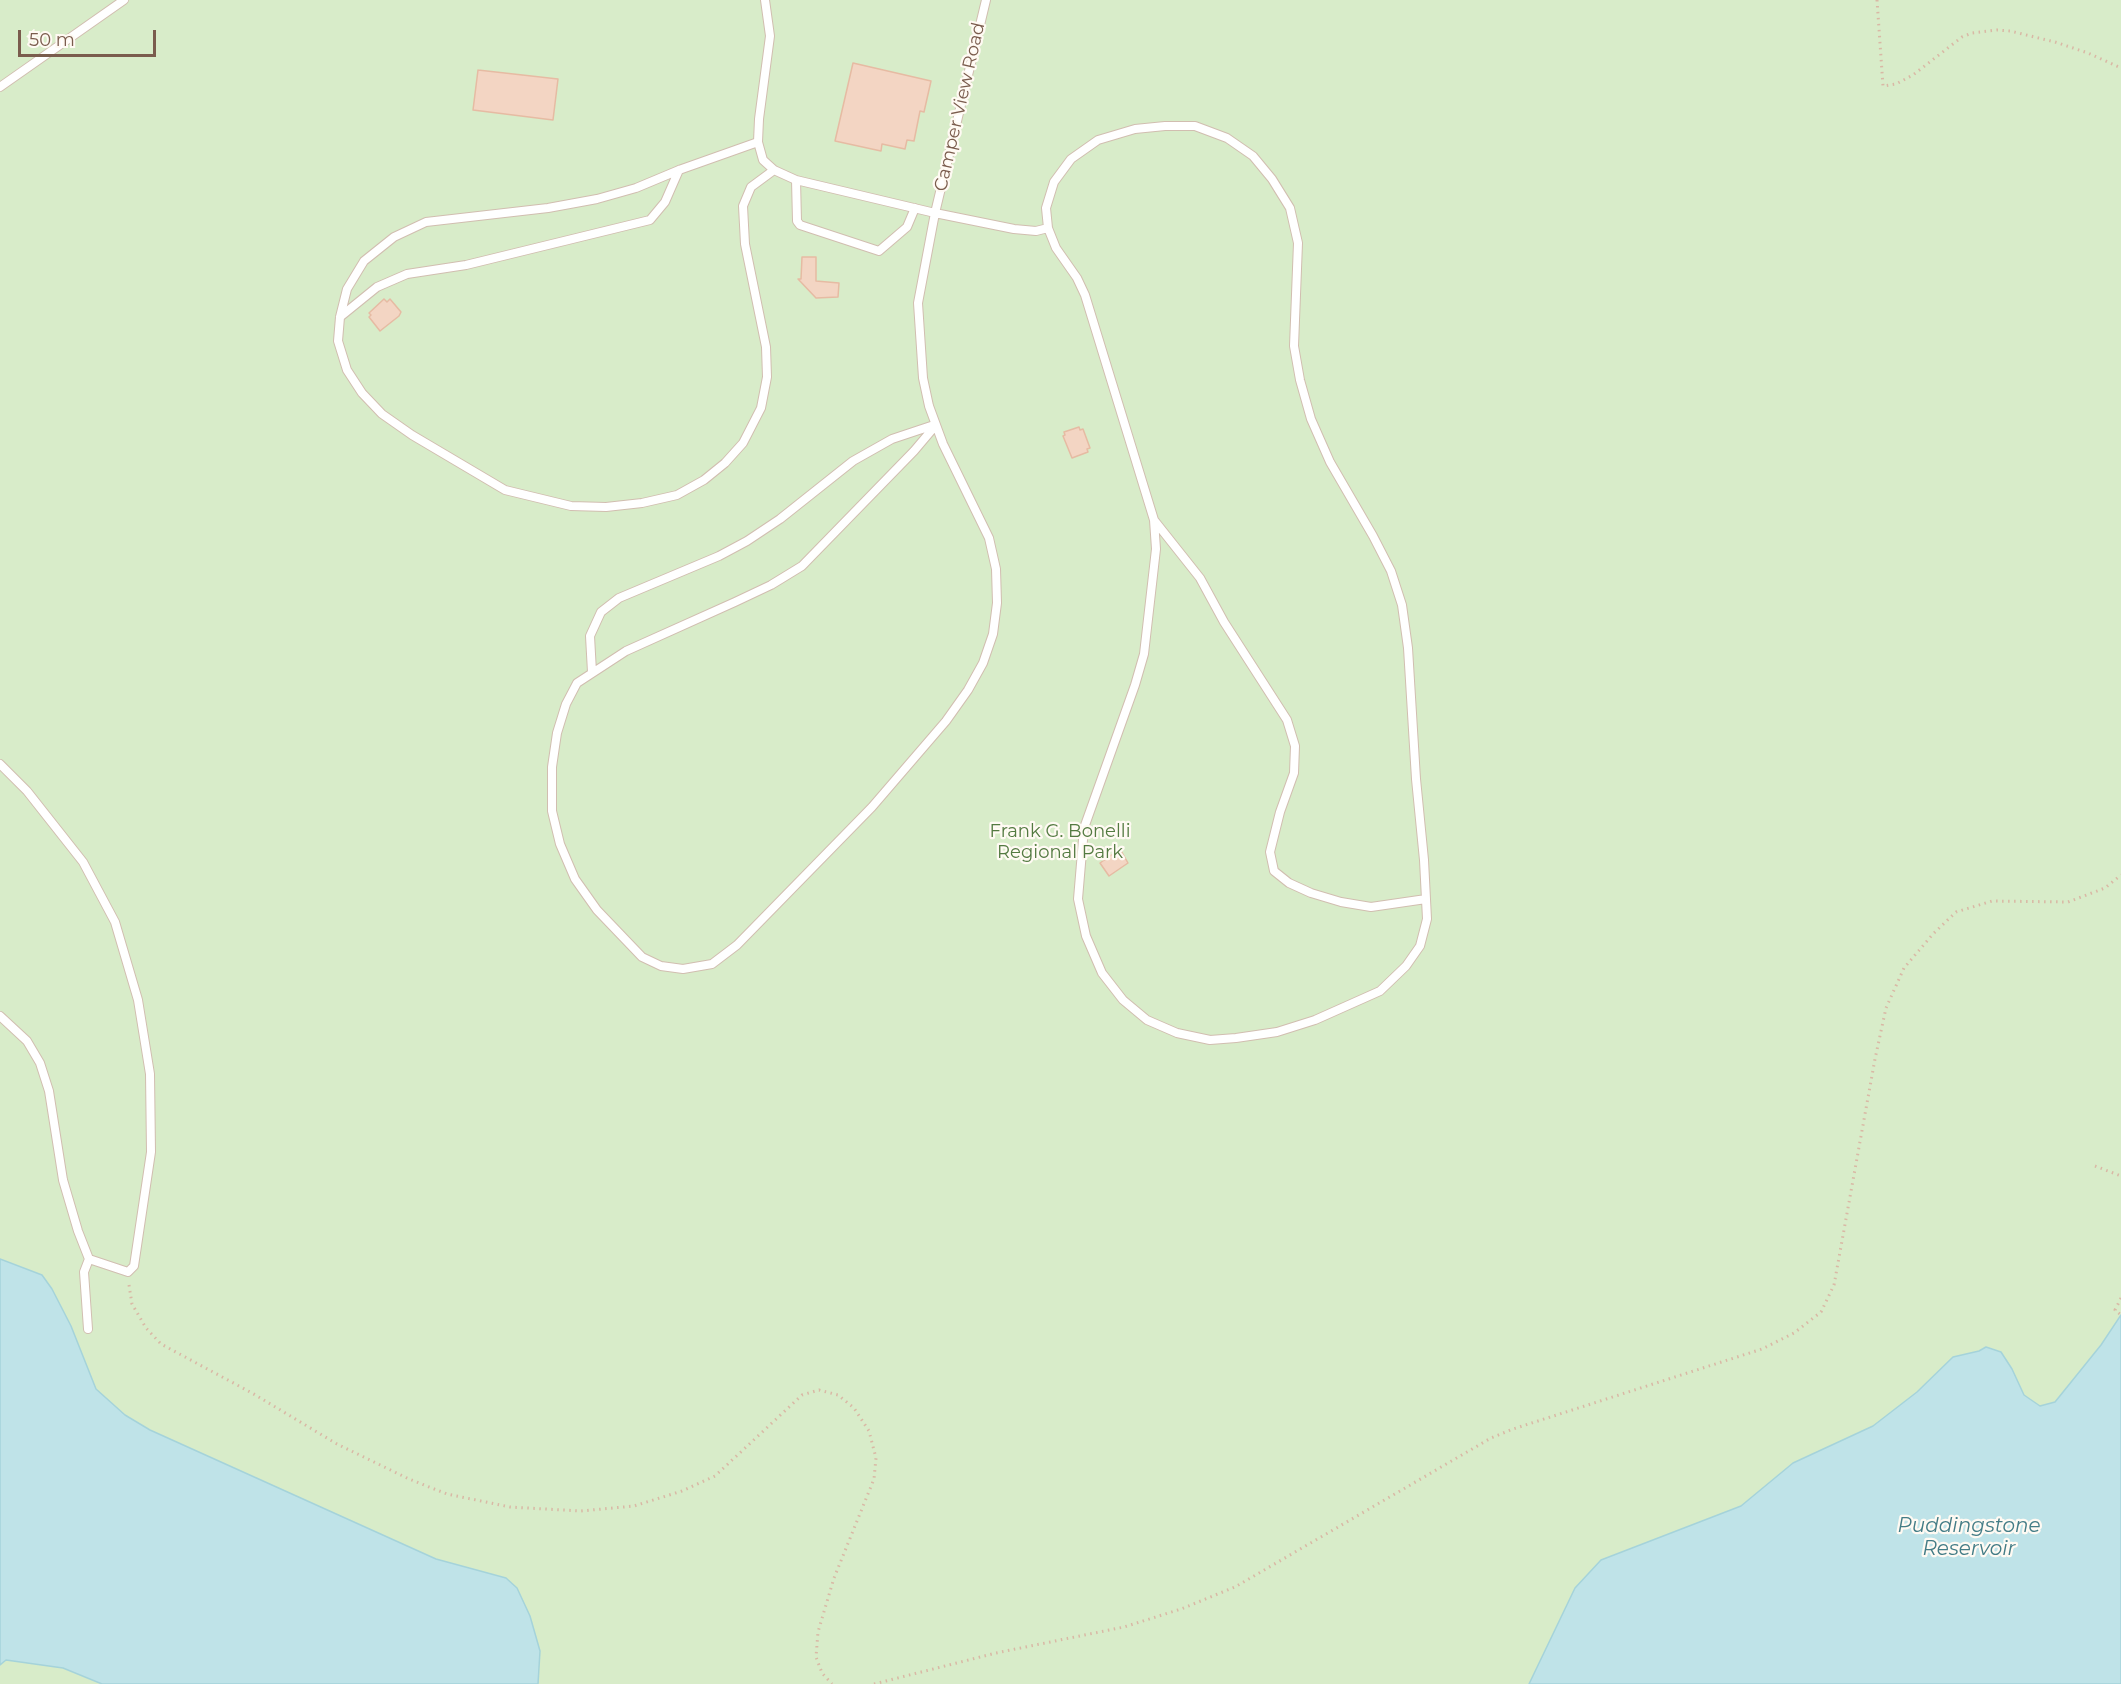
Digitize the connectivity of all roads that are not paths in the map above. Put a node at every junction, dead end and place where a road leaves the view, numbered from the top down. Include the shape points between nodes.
1 (124, 0) edge
2 (765, 0) edge
3 (986, 0) edge
4 (0, 87) edge
5 (758, 142) junction
6 (679, 170) junction
7 (774, 170) junction
8 (796, 180) junction
9 (915, 208) junction
10 (935, 213) junction
11 (1048, 228) junction
12 (340, 317) junction
13 (936, 424) junction
14 (1154, 520) junction
15 (592, 672) junction
16 (0, 764) edge
17 (1426, 899) junction
18 (0, 1016) edge
19 (89, 1259) junction
20 (88, 1329) dead end

1 - 4 lane
2 - 5 lane via 770,36
3 - 10 lane, Camper View Road
5 - 6 lane
5 - 7 lane via 763,160
6 - 12 lane via 665,202 650,220 466,265 407,274 377,287
6 - 12 lane via 636,189 597,199 426,222 394,237 364,261 347,289
7 - 8 lane
7 - 12 lane via 751,187 743,207 745,244 766,347 767,377 761,408 743,443 725,463 677,495 606,507 571,506 505,490 382,414 347,370 338,341
8 - 9 lane
8 - 9 lane via 800,225 879,251 907,227
9 - 10 lane
10 - 11 lane via 1014,229
10 - 13 lane, Camper View Road via 918,303 923,378
11 - 14 lane via 1085,296
11 - 17 lane via 1046,208 1054,182 1071,159 1098,140 1145,128 1195,126 1227,138 1252,156 1290,208 1298,243 1294,346 1311,419 1330,462 1391,571 1402,605
13 - 15 lane, Camper View Road via 802,566 771,585 626,651
13 - 15 lane via 892,439 853,461 780,519 738,546 619,598 601,612 590,636
13 - 15 lane, Camper View Road via 989,538 996,569 993,634 983,663 946,721 872,807 737,945 712,964 683,969 661,966 642,957 586,895 560,844 552,811 557,734 577,683
14 - 17 lane via 1200,578 1287,720 1295,746 1294,773 1270,852 1274,871 1289,883 1341,902 1371,907
14 - 17 lane via 1156,549 1144,654 1084,828 1078,899 1086,936 1102,973 1123,1000 1146,1020 1177,1033 1210,1040 1277,1032 1380,991 1406,966 1419,946 1427,919
16 - 19 lane via 27,790 82,862 115,922 138,1000 150,1074 151,1152 134,1266 128,1272
18 - 19 lane via 27,1041 40,1063 49,1091 63,1180
19 - 20 lane via 84,1272

